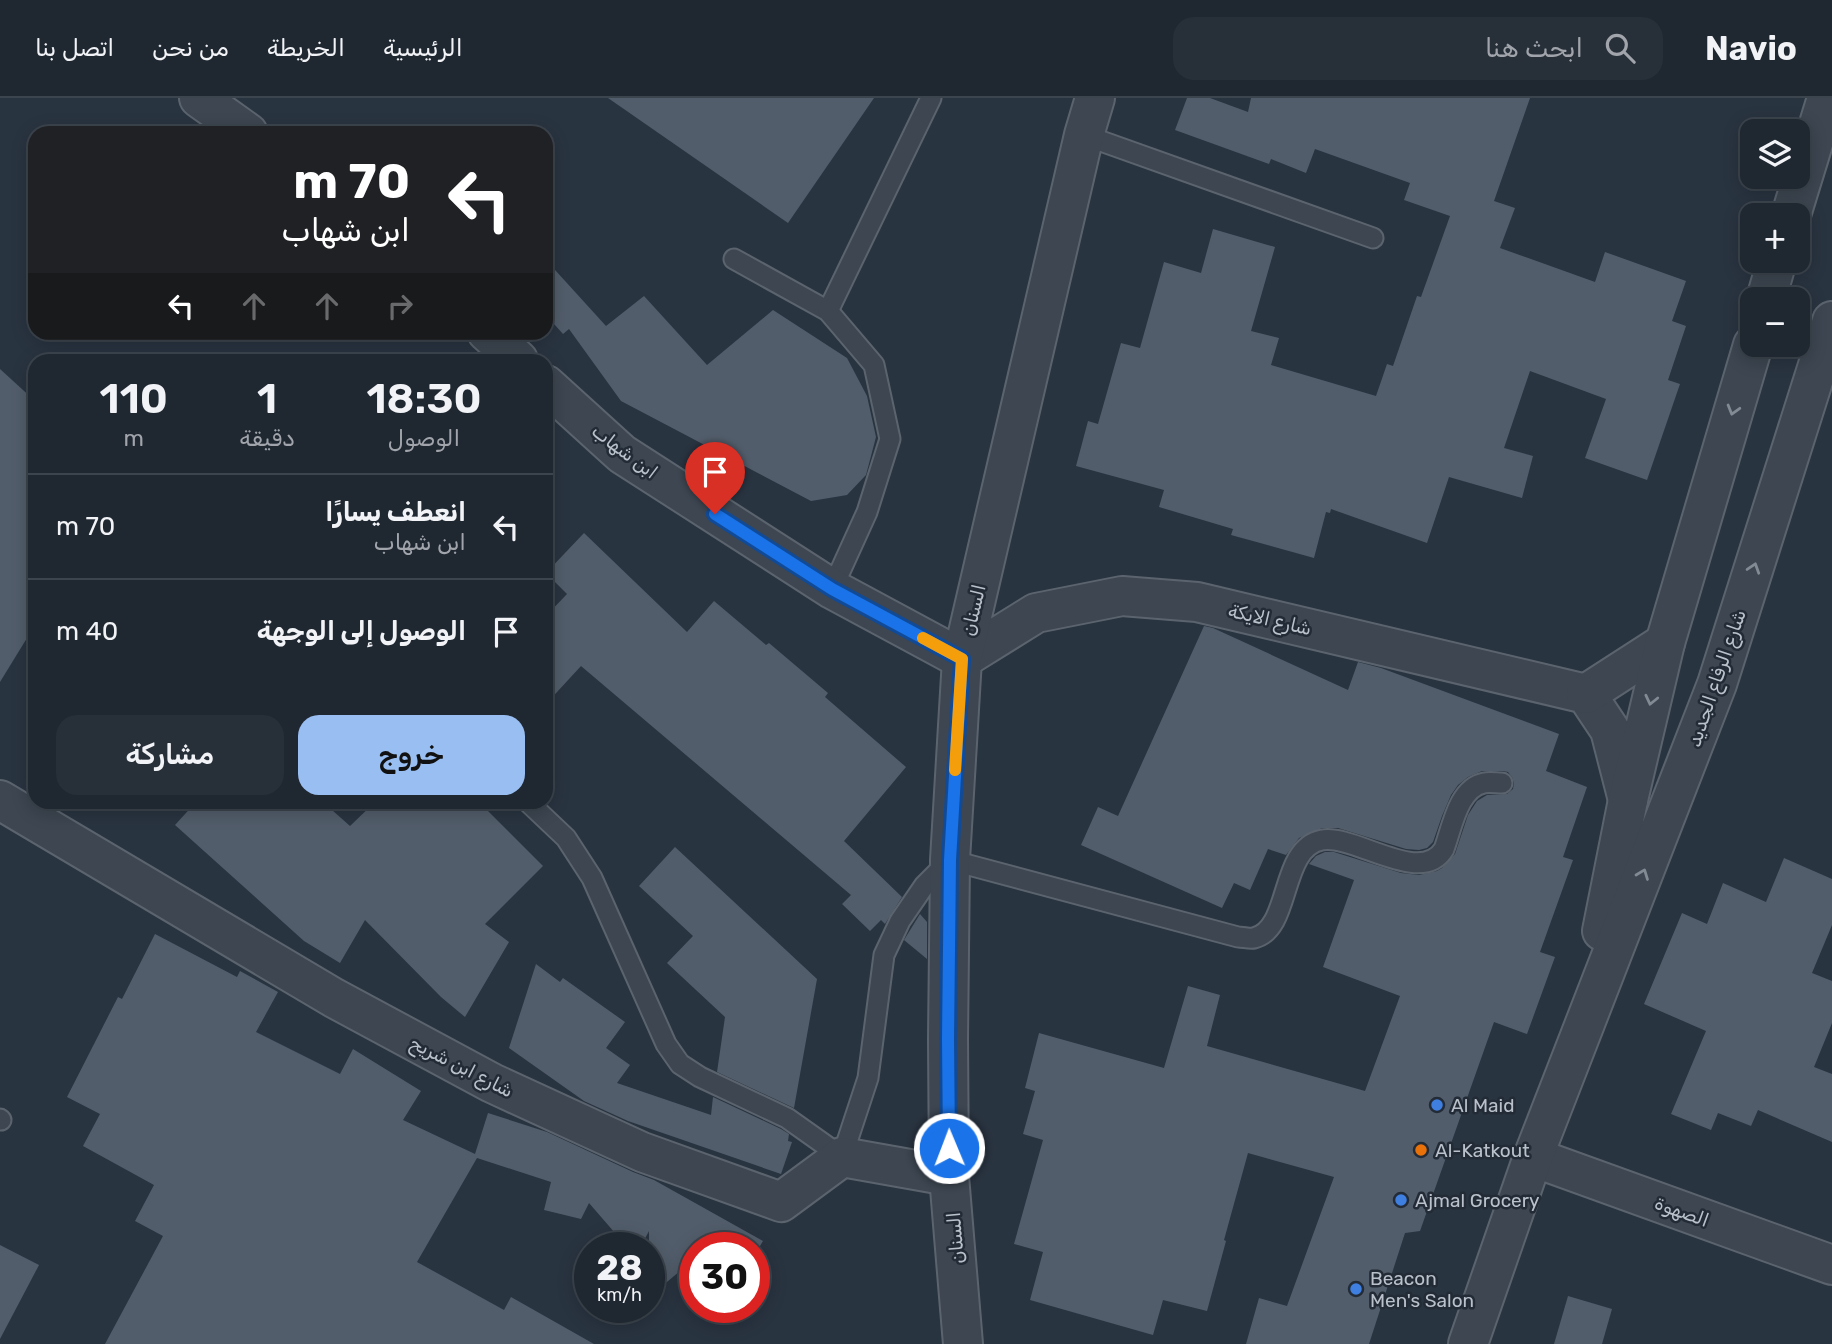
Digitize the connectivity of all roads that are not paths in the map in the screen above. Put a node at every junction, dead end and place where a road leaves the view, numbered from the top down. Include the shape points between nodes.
1 (199, 98) edge
2 (932, 98) edge
3 (1095, 98) edge
4 (1827, 98) edge
5 (238, 126) edge
6 (1084, 135) junction
7 (1795, 203) edge
8 (1373, 238) dead end
9 (733, 259) dead end
10 (828, 311) junction
11 (1832, 321) edge
12 (496, 340) edge
13 (512, 354) edge
14 (1749, 357) edge
15 (553, 391) edge
16 (832, 589) junction
17 (1665, 642) junction
18 (962, 659) junction
19 (1586, 694) junction
20 (1502, 783) dead end
21 (0, 800) edge
22 (1628, 800) junction
23 (535, 809) edge
24 (950, 860) junction
25 (1583, 1029) junction
26 (842, 1157) junction
27 (1533, 1157) junction
28 (949, 1176) junction
29 (1832, 1265) edge
30 (963, 1344) edge
31 (1468, 1344) edge

1 - 5 street
2 - 10 lane
3 - 6 street, السنان
4 - 7 street
6 - 8 lane
6 - 18 street, السنان
9 - 10 lane
10 - 16 lane via 874,365 890,439 867,512
25 -> 11 street, شارع الرفاع الجديد via 1717,684
12 - 13 street
14 -> 17 street, شارع الرفاع الجديد
15 - 16 street, ابن شهاب via 622,454
16 - 18 street, ابن شهاب
17 - 19 street
17 -> 22 street, شارع الرفاع الجديد
18 - 19 street, شارع الايكة via 1036,613 1122,596 1197,602
18 - 24 street, السنان
19 - 22 street via 1610,730
20 - 24 lane via 1485,782 1470,789 1444,849 1426,863 1409,863 1337,840 1321,840 1306,848 1291,870 1269,930 1254,938
21 - 26 street, شارع ابن شريح via 334,999 492,1083 642,1152 781,1202
22 - 25 street, شارع الرفاع الجديد
23 - 26 lane via 566,838 592,877 666,1044 680,1064 788,1118
24 - 26 lane via 924,886 884,955 868,1078
24 - 28 street, السنان
25 - 27 street, شارع الرفاع الجديد
26 - 28 street
27 - 29 street, الصهوة
27 - 31 street, شارع الرفاع الجديد
28 - 30 street, السنان

